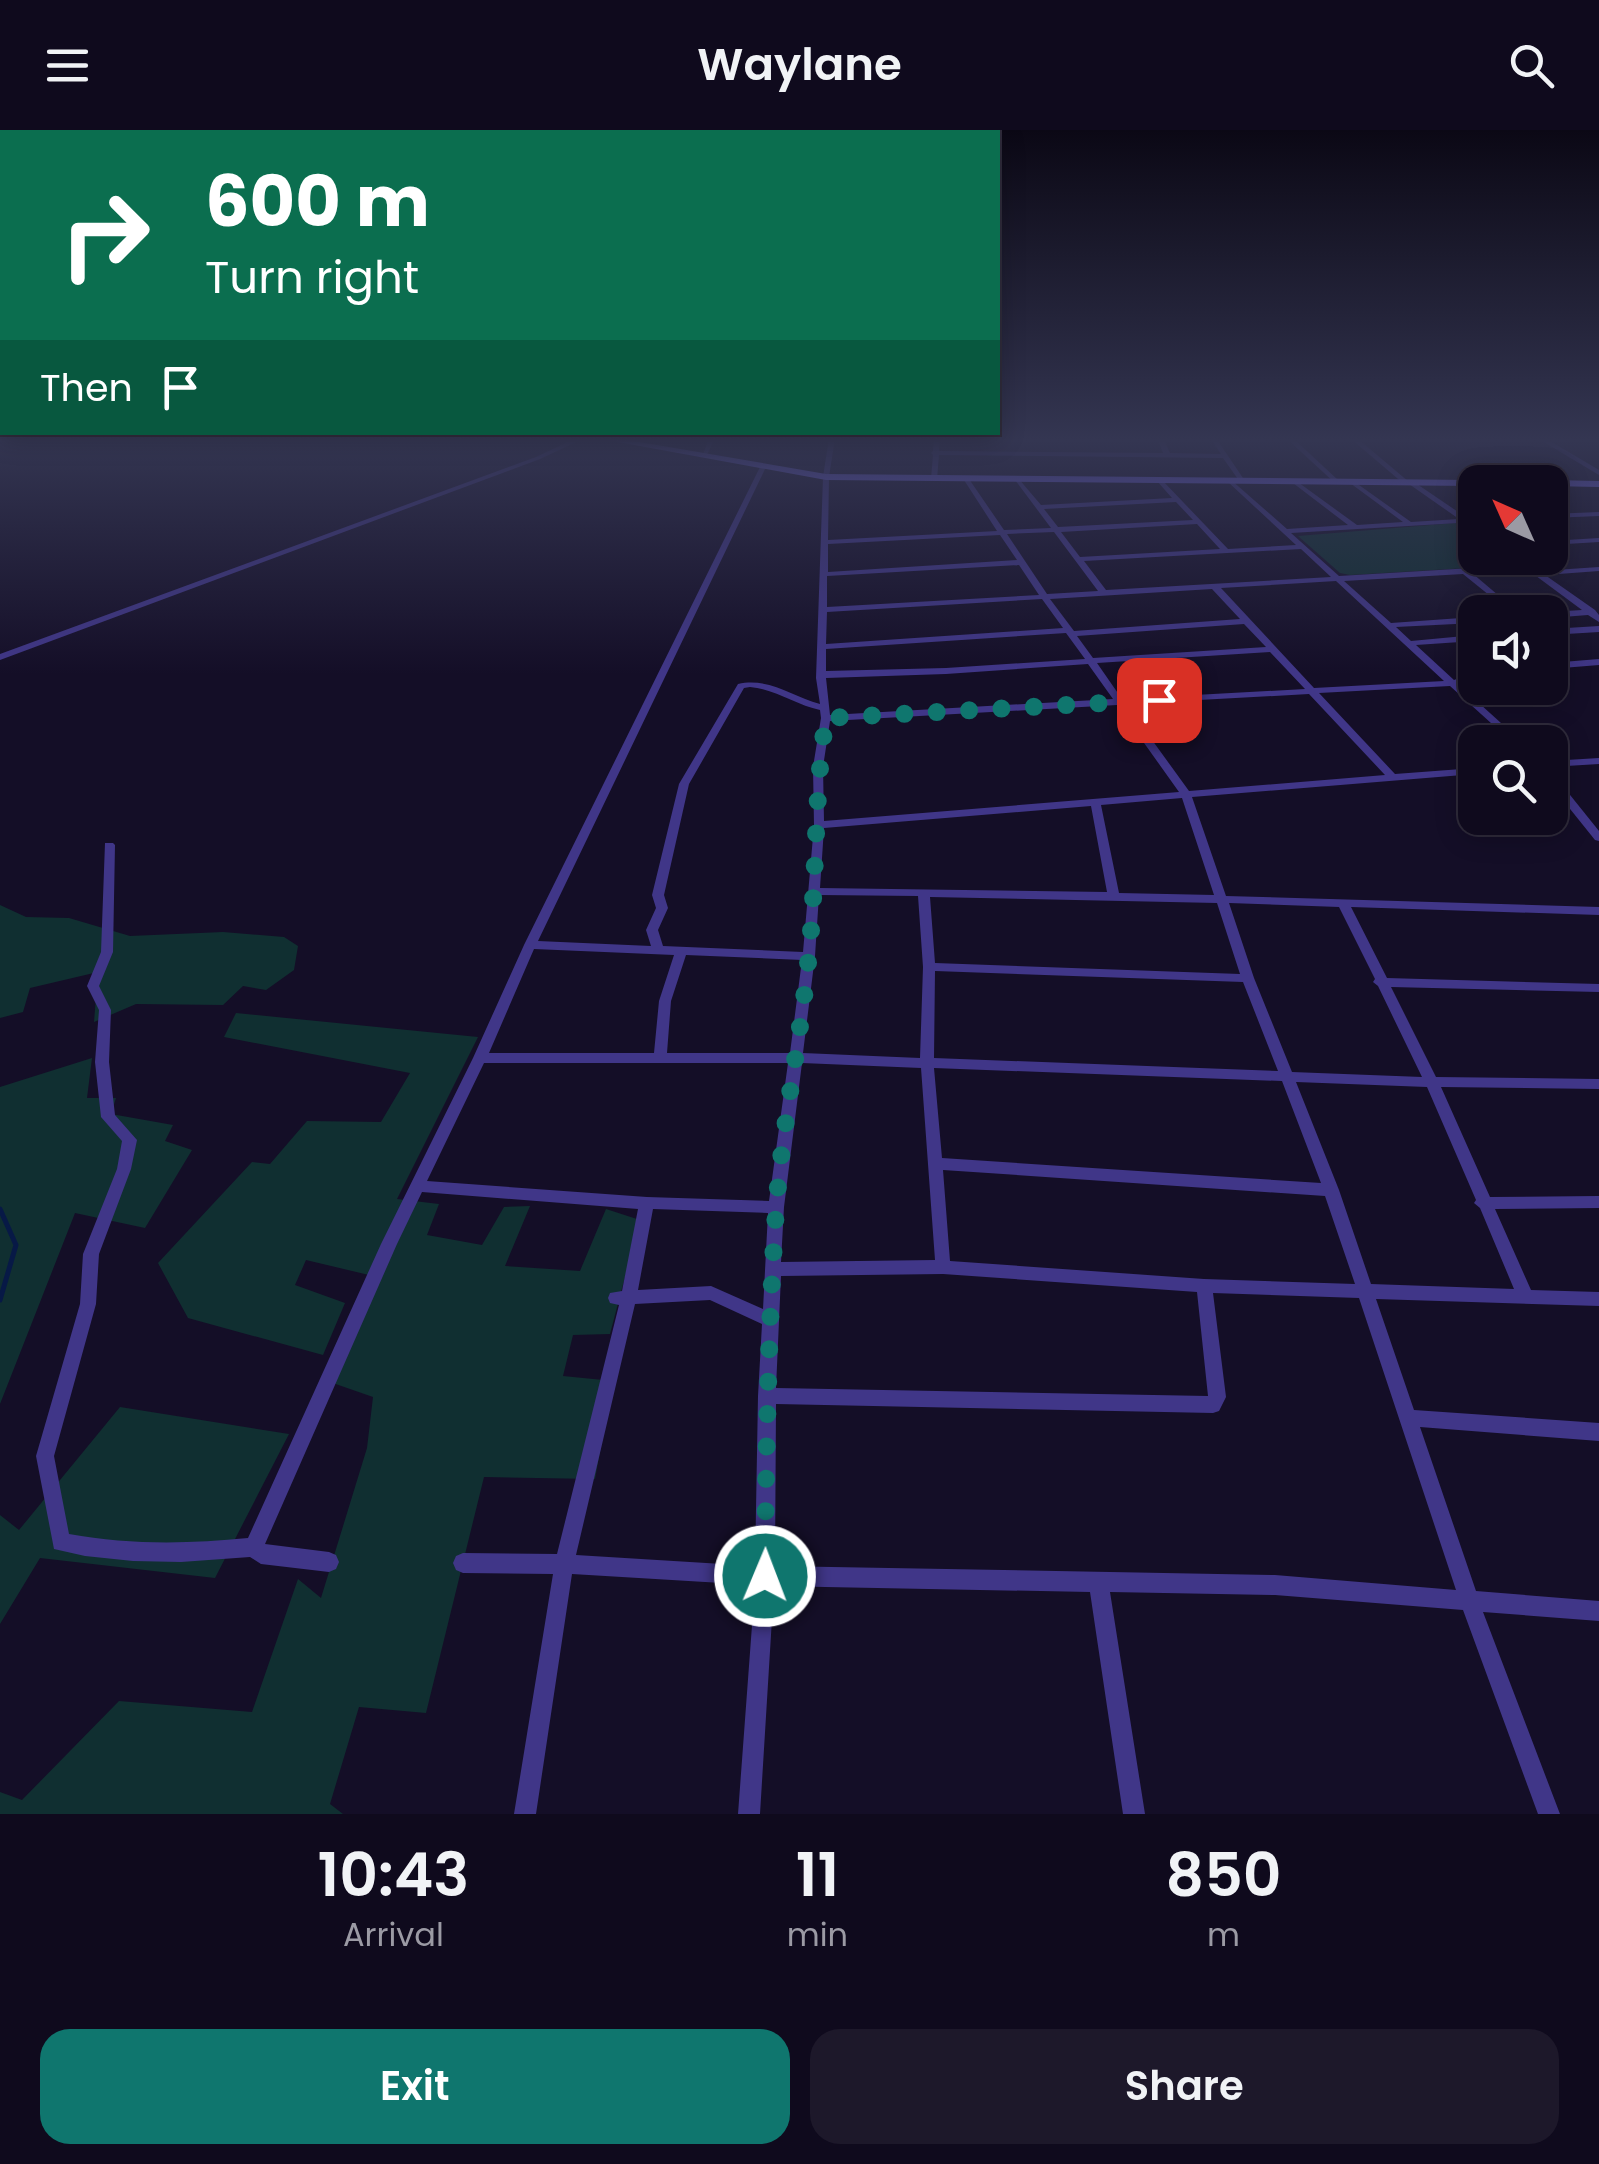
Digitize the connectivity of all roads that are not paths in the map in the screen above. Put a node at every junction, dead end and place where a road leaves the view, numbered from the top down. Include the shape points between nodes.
1 (380, 517) edge
2 (739, 517) edge
3 (826, 517) edge
4 (993, 517) edge
5 (1045, 517) edge
6 (1192, 517) edge
7 (1269, 517) edge
8 (1341, 517) edge
9 (1400, 517) edge
10 (1197, 522) junction
11 (1458, 523) edge
12 (1410, 524) junction
13 (1354, 526) junction
14 (1055, 529) junction
15 (1004, 532) junction
16 (1287, 532) junction
17 (1599, 540) edge
18 (826, 542) junction
19 (1568, 542) edge
20 (1302, 547) junction
21 (1227, 552) junction
22 (1079, 560) junction
23 (1023, 562) junction
24 (1599, 570) edge
25 (1458, 571) edge
26 (1568, 572) edge
27 (826, 574) junction
28 (1469, 575) edge
29 (1545, 575) edge
30 (1337, 579) junction
31 (1214, 586) junction
32 (1104, 593) junction
33 (1493, 595) edge
34 (1044, 597) junction
35 (825, 610) junction
36 (1596, 614) edge
37 (1568, 615) edge
38 (1247, 621) junction
39 (1458, 621) edge
40 (1392, 625) junction
41 (1599, 628) edge
42 (1568, 631) edge
43 (1070, 632) junction
44 (1458, 639) edge
45 (1411, 643) junction
46 (824, 647) junction
47 (1272, 649) junction
48 (0, 657) edge
49 (1092, 662) junction
50 (1599, 662) edge
51 (1568, 665) edge
52 (822, 674) junction
53 (1458, 683) edge
54 (1455, 684) junction
55 (1312, 692) junction
56 (1121, 702) junction
57 (824, 713) junction
58 (1499, 725) edge
59 (1599, 760) edge
60 (1568, 763) edge
61 (1458, 772) edge
62 (1392, 777) junction
63 (1186, 795) junction
64 (1568, 799) edge
65 (1096, 804) junction
66 (819, 825) junction
67 (1599, 838) edge
68 (109, 845) dead end
69 (814, 891) junction
70 (924, 892) junction
71 (1114, 896) junction
72 (1219, 900) junction
73 (1343, 902) junction
74 (1599, 911) edge
75 (530, 945) junction
76 (658, 949) junction
77 (682, 950) junction
78 (809, 956) junction
79 (929, 968) junction
80 (1248, 978) junction
81 (1379, 982) junction
82 (1599, 988) edge
83 (480, 1058) junction
84 (660, 1058) junction
85 (796, 1058) junction
86 (927, 1063) junction
87 (1286, 1076) junction
88 (1432, 1082) junction
89 (1599, 1084) edge
90 (938, 1164) junction
91 (420, 1186) junction
92 (1331, 1190) junction
93 (648, 1202) junction
94 (1599, 1202) edge
95 (1482, 1203) junction
96 (776, 1208) junction
97 (943, 1267) junction
98 (774, 1268) junction
99 (1204, 1286) junction
100 (1366, 1291) junction
101 (1525, 1296) junction
102 (1599, 1298) edge
103 (622, 1299) junction
104 (771, 1320) junction
105 (767, 1396) junction
106 (1410, 1418) junction
107 (1599, 1432) edge
108 (254, 1547) junction
109 (328, 1562) dead end
110 (462, 1563) dead end
111 (564, 1564) junction
112 (765, 1576) junction
113 (1099, 1584) junction
114 (1470, 1604) junction
115 (1599, 1611) edge
116 (525, 1814) edge
117 (749, 1814) edge
118 (1134, 1814) edge
119 (1549, 1814) edge

1 - 48 street
2 - 75 street
3 - 18 street
4 - 15 street
5 - 14 street
6 - 10 street
7 - 16 street
8 - 13 street
9 - 12 street
10 - 14 street
10 - 21 street
11 - 12 street
12 - 13 street
13 - 16 street
14 - 15 street
14 - 22 street
15 - 18 street
15 - 23 street
16 - 20 street
17 - 19 street
18 - 27 street
20 - 21 street
20 - 30 street
21 - 22 street
22 - 32 street
23 - 27 street
23 - 34 street
24 - 26 street
25 - 30 street
27 - 35 street
28 - 33 street
29 - 36 street
30 - 31 street
30 - 40 street
31 - 32 street
31 - 38 street
32 - 34 street
34 - 35 street
34 - 43 street
35 - 46 street
36 - 37 street
38 - 43 street
38 - 47 street
39 - 40 street
40 - 45 street
41 - 42 street
43 - 46 street
43 - 49 street
44 - 45 street
45 - 54 street
46 - 52 street
47 - 49 street
47 - 55 street
49 - 52 street
49 - 56 street
50 - 51 street
52 - 57 street
53 - 54 street
54 - 55 street
54 - 58 street
55 - 56 street
55 - 62 street
56 - 57 street
56 - 63 street
57 - 66 street
57 - 76 street via 753,682 742,686 684,784 658,895 662,908 652,930
59 - 60 street
61 - 62 street
62 - 63 street
63 - 65 street
63 - 72 street
64 - 67 street
65 - 66 street
65 - 71 street
66 - 69 street
68 - 108 street via 108,952 93,986 106,1010 108,1117 130,1140 90,1254 88,1304 44,1456 62,1542 184,1556
69 - 70 street
69 - 78 street
70 - 71 street
70 - 79 street
71 - 72 street
72 - 73 street
72 - 80 street
73 - 74 street
73 - 81 street
75 - 76 street
75 - 83 street
76 - 77 street
77 - 78 street
77 - 84 street via 666,1000
78 - 85 street
79 - 80 street
79 - 86 street
80 - 87 street
81 - 82 street
81 - 88 street
83 - 84 street
83 - 91 street
84 - 85 street
85 - 86 street
85 - 96 street
86 - 87 street
86 - 90 street
87 - 88 street
87 - 92 street
88 - 89 street
88 - 95 street
90 - 92 street
90 - 97 street
91 - 93 street
91 - 108 street
92 - 100 street
93 - 96 street
93 - 103 street
94 - 95 street
95 - 101 street
96 - 98 street
97 - 98 street
97 - 99 street
98 - 104 street
99 - 100 street
99 - 105 street via 1213,1405
100 - 101 street
100 - 106 street
101 - 102 street
103 - 104 street via 711,1293
103 - 111 street
104 - 105 street
105 - 112 street
106 - 107 street
106 - 114 street
108 - 109 street via 261,1554
110 - 111 street
111 - 112 street
111 - 116 street
112 - 113 street
112 - 117 street
113 - 114 street via 1275,1585
113 - 118 street
114 - 115 street
114 - 119 street

